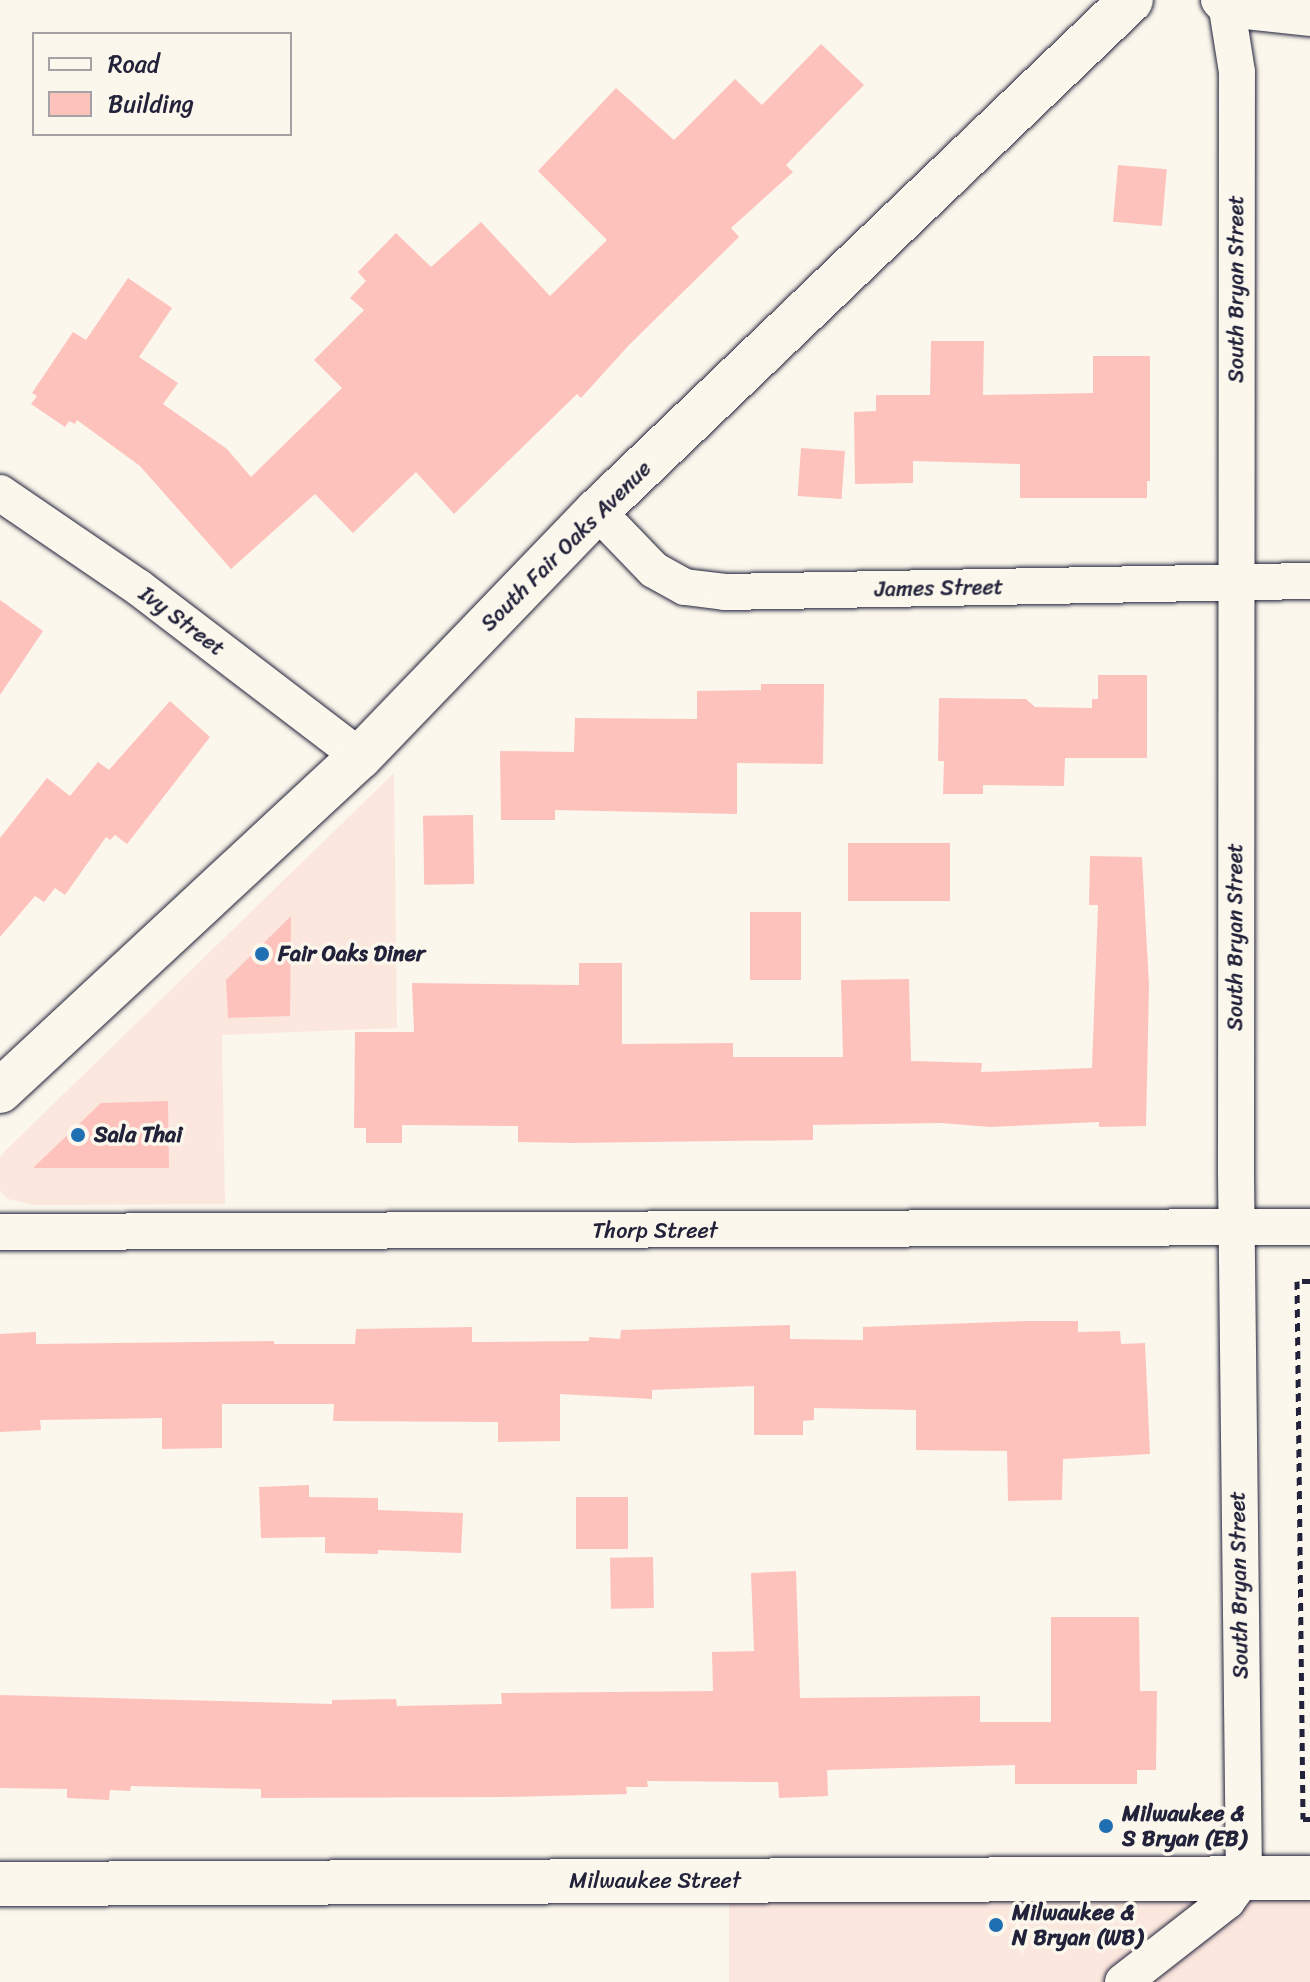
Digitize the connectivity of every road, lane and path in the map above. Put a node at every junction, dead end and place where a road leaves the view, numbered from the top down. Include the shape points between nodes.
1 (1131, 0) edge
2 (1223, 5) edge
3 (1310, 18) edge
4 (0, 493) edge
5 (597, 511) junction
6 (1310, 581) edge
7 (1234, 582) junction
8 (360, 757) junction
9 (0, 1091) edge
10 (1310, 1227) edge
11 (1237, 1229) junction
12 (0, 1232) edge
13 (1310, 1281) edge
14 (1310, 1819) edge
15 (1244, 1878) junction
16 (1310, 1878) edge
17 (0, 1884) edge
18 (1123, 1982) edge

1 - 5 street, South Fair Oaks Avenue
2 - 3 street
2 - 7 street, South Bryan Street via 1237,72
4 - 8 street, Ivy Street via 138,587
5 - 7 street, James Street via 654,570 685,587 725,592
5 - 8 street, South Fair Oaks Avenue
6 - 7 street, James Street
7 - 11 street, South Bryan Street
8 - 9 street, South Fair Oaks Avenue
10 - 11 street, Thorp Street
11 - 12 street, Thorp Street
11 - 15 street, South Bryan Street
13 - 14 path via 1297,1281 1303,1819
15 - 16 street, Milwaukee Street
15 - 17 street, Milwaukee Street
15 - 18 street via 1227,1901

